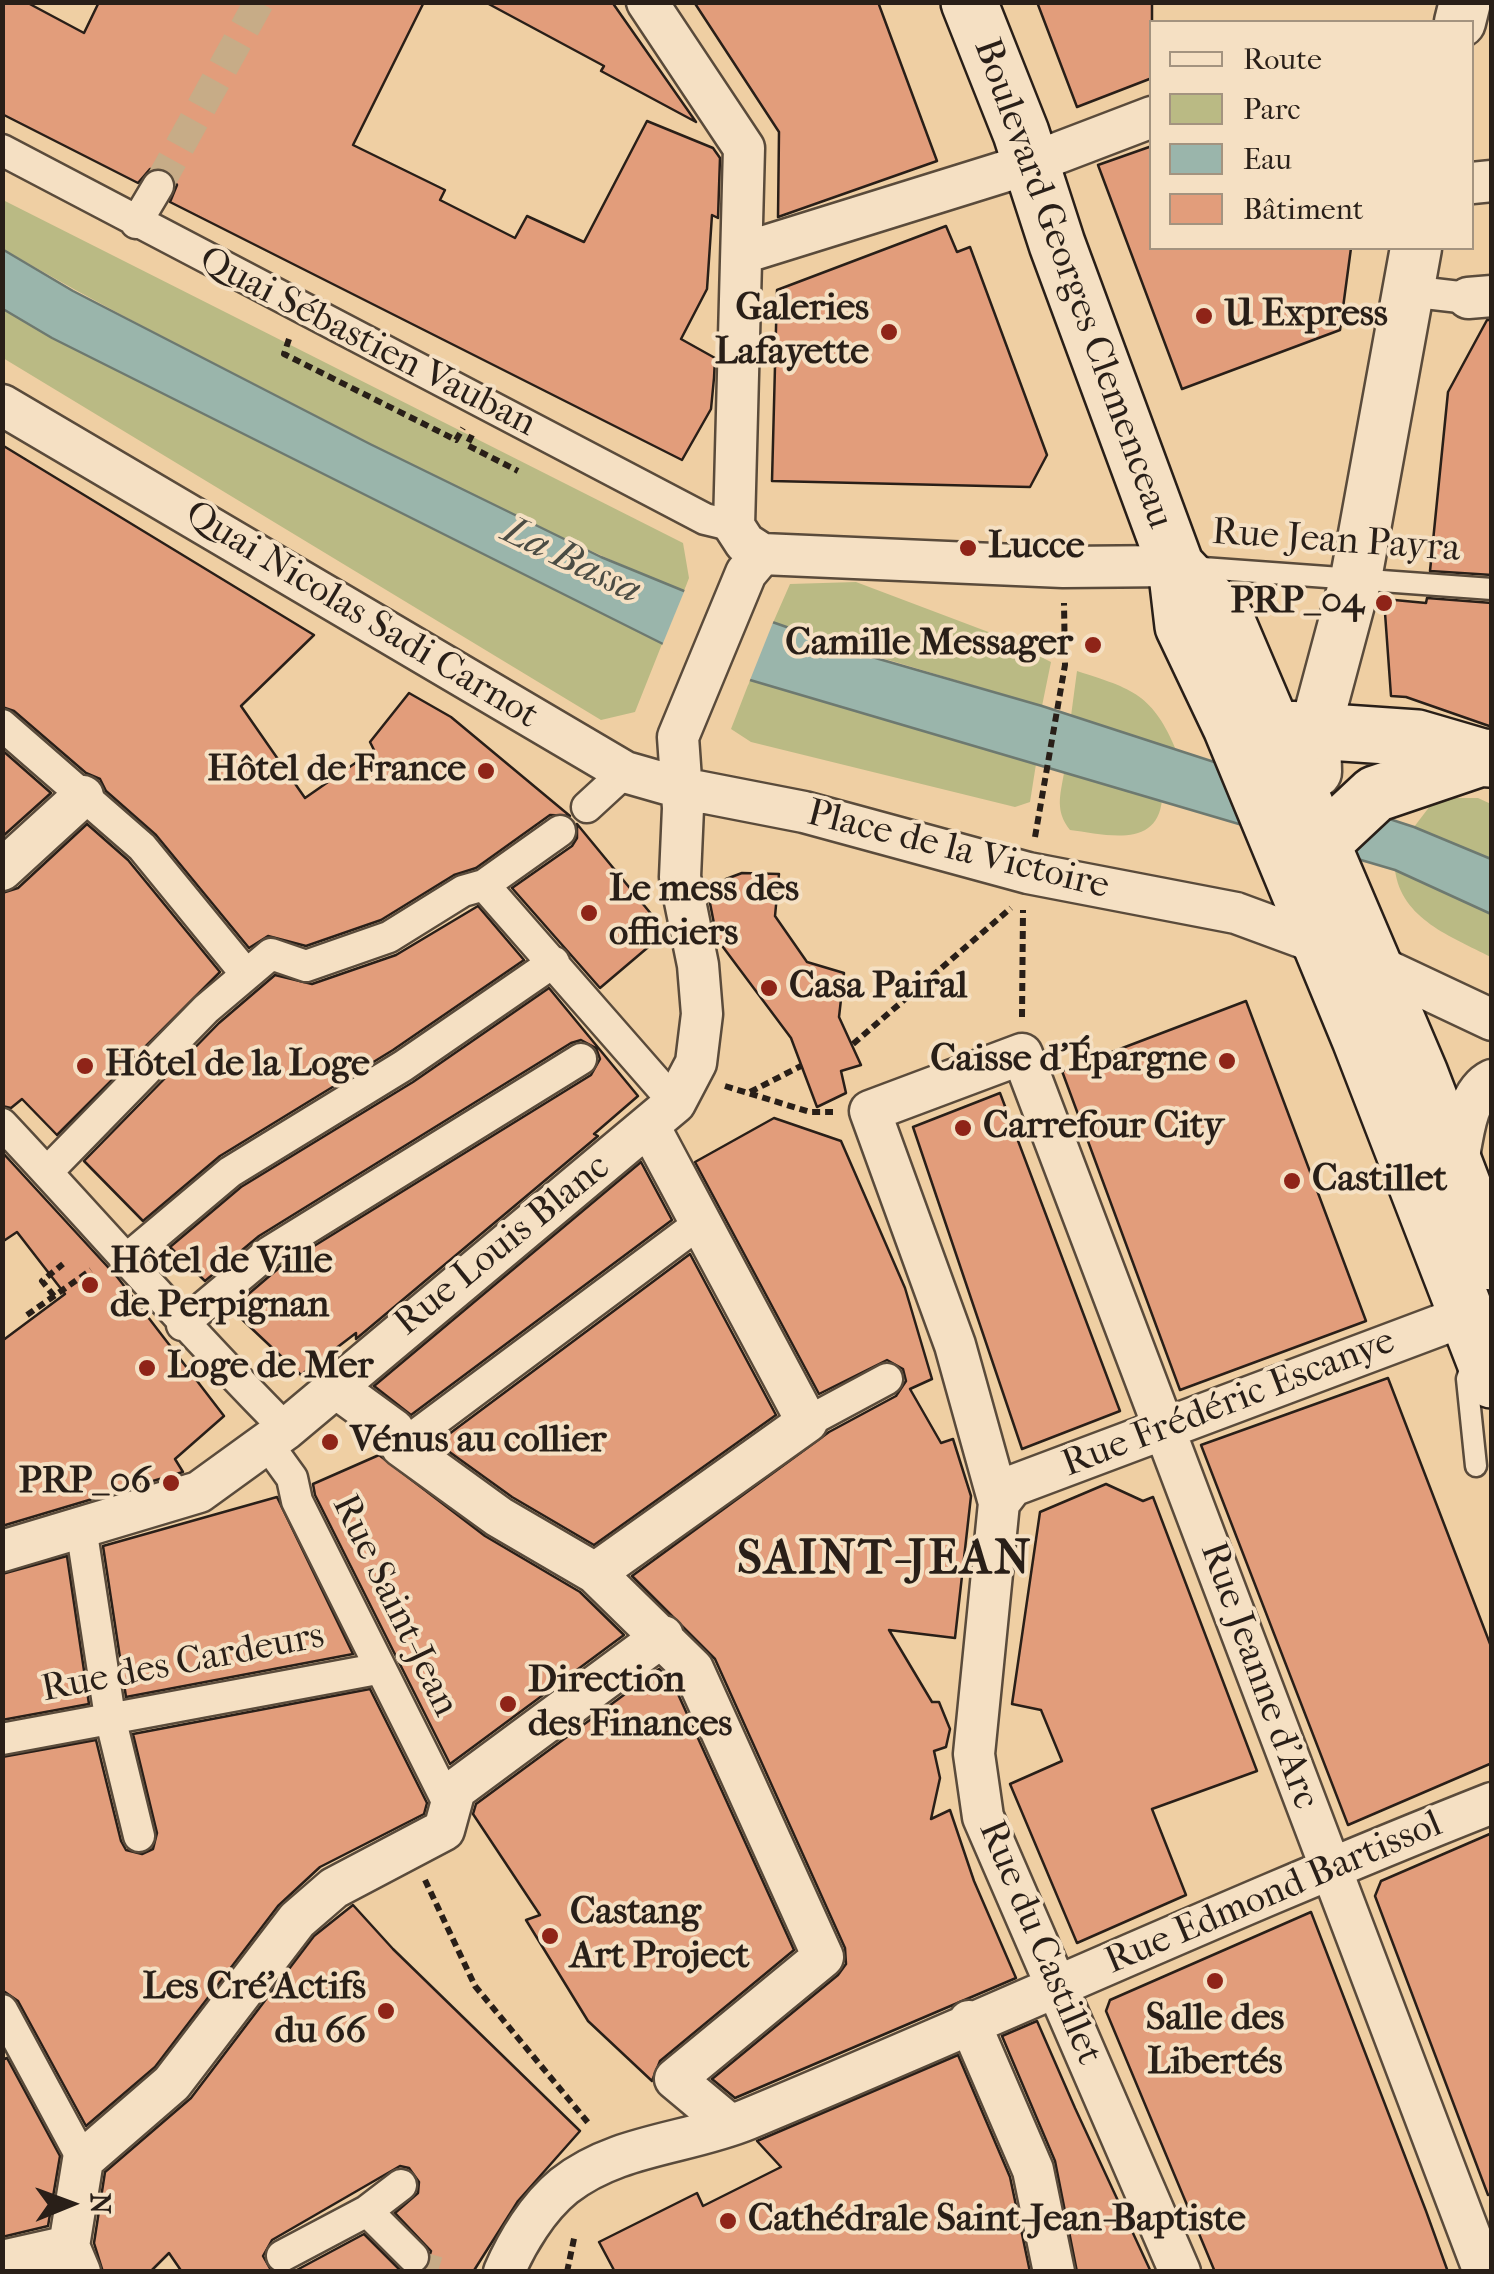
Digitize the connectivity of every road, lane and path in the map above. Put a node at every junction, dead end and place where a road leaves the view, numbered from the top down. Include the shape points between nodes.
1 (647, 2) edge
2 (969, 2) edge
3 (1149, 119) edge
4 (2, 150) edge
5 (1029, 164) junction
6 (158, 186) tunnel mouth
7 (136, 223) junction
8 (743, 253) junction
9 (1412, 270) edge
10 (1480, 297) edge
11 (289, 338) dead end
12 (2, 405) edge
13 (464, 427) dead end
14 (474, 432) dead end
15 (518, 470) dead end
16 (748, 551) junction
17 (1176, 566) junction
18 (1063, 567) junction
19 (1356, 578) junction
20 (1492, 589) edge
21 (2, 725) edge
22 (1488, 758) edge
23 (1290, 767) junction
24 (625, 772) junction
25 (682, 788) junction
26 (83, 796) junction
27 (587, 807) dead end
28 (560, 831) dead end
29 (1305, 858) junction
30 (2, 870) edge
31 (1028, 873) junction
32 (484, 885) junction
33 (1236, 913) junction
34 (1342, 949) junction
35 (554, 962) junction
36 (246, 974) junction
37 (1492, 1020) edge
38 (853, 1044) dead end
39 (602, 1048) junction
40 (802, 1066) dead end
41 (1027, 1066) junction
42 (1492, 1080) edge
43 (749, 1092) junction
44 (672, 1102) junction
45 (2, 1124) edge
46 (875, 1125) junction
47 (49, 1170) junction
48 (1474, 1176) edge
49 (701, 1222) junction
50 (129, 1257) junction
51 (1492, 1262) edge
52 (64, 1264) dead end
53 (54, 1296) junction
54 (27, 1315) dead end
55 (182, 1324) junction
56 (1479, 1347) edge
57 (887, 1379) dead end
58 (334, 1386) junction
59 (807, 1422) junction
60 (1166, 1426) junction
61 (276, 1436) junction
62 (401, 1446) junction
63 (1476, 1466) dead end
64 (1000, 1503) junction
65 (81, 1527) junction
66 (2, 1550) edge
67 (595, 1573) junction
68 (664, 1636) junction
69 (378, 1669) junction
70 (110, 1717) junction
71 (2, 1739) edge
72 (453, 1799) junction
73 (1492, 1803) edge
74 (140, 1836) dead end
75 (409, 1848) junction
76 (1329, 1867) junction
77 (1056, 1986) junction
78 (2, 2010) edge
79 (969, 2021) junction
80 (730, 2126) junction
81 (616, 2157) junction
82 (83, 2160) junction
83 (402, 2185) dead end
84 (367, 2211) junction
85 (282, 2256) dead end
86 (413, 2257) tunnel mouth
87 (74, 2258) edge
88 (2, 2261) edge
89 (504, 2272) edge
90 (1054, 2272) edge
91 (1180, 2272) edge
92 (1484, 2272) edge

1 - 8 street via 744,148
2 - 5 main road, Boulevard Georges Clemenceau
3 - 5 street
4 - 7 street, Quai Sébastien Vauban
5 - 8 street
5 - 17 main road, Boulevard Georges Clemenceau
6 - 7 street
7 - 16 street, Quai Sébastien Vauban via 706,519
8 - 16 street
9 - 10 street
9 - 19 street
11 - 13 path via 284,354 456,440
12 - 24 street, Quai Nicolas Sadi Carnot
14 - 15 path via 467,446
16 - 18 street, Quai Sébastien Vauban
16 - 25 street via 678,737
17 - 18 street, Quai Sébastien Vauban
17 - 19 lane, Rue Jean Payra
17 - 23 main road, Boulevard Georges Clemenceau via 1183,626
18 - 31 path via 1065,665
19 - 20 lane, Rue Jean Payra
19 - 23 street
21 - 26 street
22 - 23 main road via 1418,738
22 - 29 main road via 1374,794
23 - 29 main road, Boulevard Georges Clemenceau
24 - 25 street, Quai Nicolas Sadi Carnot
24 - 27 street
25 - 31 street, Place de la Victoire via 804,812
25 - 44 street via 680,876 702,1014
26 - 30 street
26 - 36 street via 142,847
28 - 32 street
29 - 33 street
29 - 34 main road, Boulevard Georges Clemenceau
31 - 33 street, Place de la Victoire
32 - 35 street
32 - 36 street via 343,955 306,966 271,954
33 - 34 street, Place de la Victoire
34 - 37 street, Place de la Victoire
34 - 48 main road
34 - 56 main road
35 - 39 street
35 - 50 street via 403,1066 230,1172
36 - 47 street
38 - 41 path via 1023,898
39 - 44 street
39 - 55 street via 269,1252
40 - 43 path
41 - 46 street
41 - 60 street, Rue Jeanne d'Arc
42 - 48 street via 1466,1119
43 - 44 path
43 - 46 path
44 - 49 street
44 - 58 street, Rue Louis Blanc
45 - 47 street, Rue Saint-Jean
46 - 64 street, Rue du Castillet via 955,1345
47 - 50 street, Rue Saint-Jean
48 - 51 main road
49 - 59 street
49 - 62 street
50 - 53 path via 104,1261
50 - 55 street, Rue Saint-Jean
52 - 53 path via 42,1281
53 - 54 path
55 - 61 street, Rue Saint-Jean
56 - 60 street, Rue Frédéric Escanye
56 - 63 lane via 1466,1379
57 - 59 street
58 - 61 street, Rue Louis Blanc
58 - 62 street via 394,1430
59 - 67 street
60 - 64 street, Rue Frédéric Escanye via 1012,1486
60 - 76 street, Rue Jeanne d'Arc
61 - 65 street, Rue Louis Blanc via 199,1492
61 - 69 street, Rue Saint-Jean via 296,1501
62 - 67 street via 499,1518
64 - 77 street, Rue du Castillet via 974,1754 983,1817
65 - 66 street, Rue Louis Blanc
65 - 70 street
67 - 68 street
68 - 72 street
68 - 80 street via 693,1670 823,1957 675,2079
69 - 70 street, Rue des Cardeurs
69 - 72 street, Rue Saint-Jean
70 - 71 street, Rue des Cardeurs
70 - 74 street
72 - 75 street via 444,1830
73 - 76 street, Rue Edmond Bartissol
75 - 81 path via 474,1986
75 - 82 street via 334,1888 297,1920 172,2082
76 - 77 street, Rue Edmond Bartissol
76 - 92 street, Rue Jeanne d'Arc
77 - 79 street, Rue Edmond Bartissol
77 - 91 street, Rue du Castillet
78 - 82 street
79 - 80 street, Rue Edmond Bartissol
79 - 90 street via 1033,2170
80 - 81 street, Rue Edmond Bartissol
81 - 89 street, Rue Edmond Bartissol via 563,2187 517,2242
82 - 87 street
83 - 84 street
84 - 85 street
84 - 86 street
87 - 88 street

